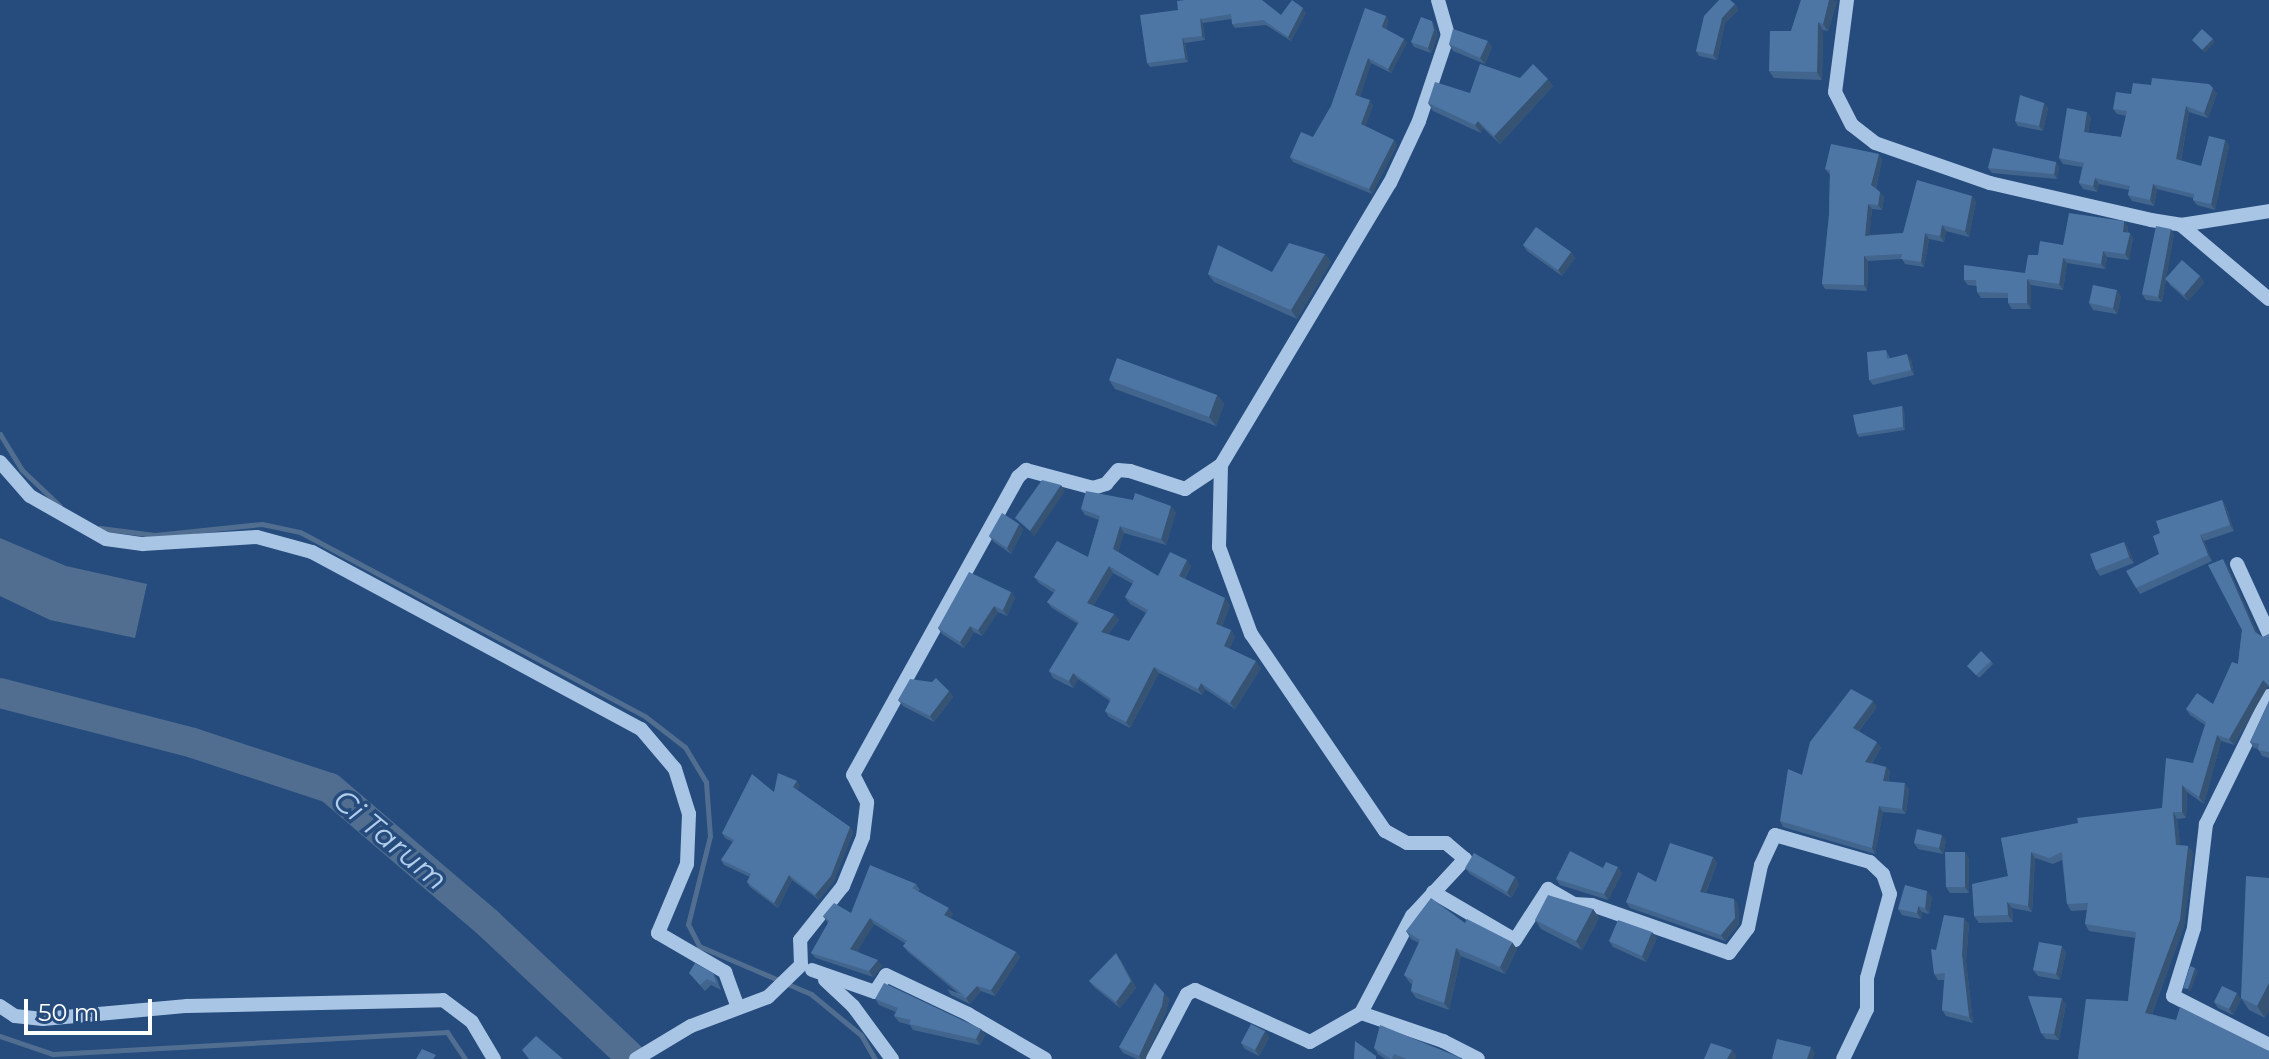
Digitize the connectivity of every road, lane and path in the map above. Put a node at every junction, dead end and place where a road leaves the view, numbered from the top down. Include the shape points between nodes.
1 (1438, 0) edge
2 (1847, 0) edge
3 (2269, 211) edge
4 (2181, 225) junction
5 (2269, 299) edge
6 (0, 462) edge
7 (1221, 465) junction
8 (2237, 564) dead end
9 (2269, 634) edge
10 (2269, 696) edge
11 (1433, 892) junction
12 (803, 968) junction
13 (0, 1006) edge
14 (738, 1008) junction
15 (1361, 1013) junction
16 (2269, 1045) edge
17 (494, 1059) edge
18 (636, 1059) edge
19 (892, 1059) edge
20 (1045, 1059) edge
21 (1153, 1059) edge
22 (1478, 1059) edge
23 (1843, 1059) edge

1 - 7 street via 1447,42 1407,146 1262,404
2 - 4 street via 1835,92 1852,125 1875,143 1990,183
3 - 4 street
4 - 5 street
6 - 14 street via 30,496 106,539 143,544 257,537 312,552 641,729 675,769 689,814 687,864 658,933 725,972
7 - 11 street via 1219,547 1251,634 1385,831 1407,843 1444,842 1465,856
7 - 12 street via 1185,489 1130,471 1118,470 1106,484 1093,488 1022,472 853,775 867,802 863,837 843,886 800,940
8 - 9 street
10 - 16 street via 2206,824 2194,928 2173,996
11 - 15 street via 1382,966
11 - 23 street via 1515,940 1548,889 1574,904 1592,905 1729,953 1748,928 1761,865 1775,835 1870,862 1883,874 1890,894 1867,978 1867,1009
12 - 14 street via 772,995
12 - 19 street via 853,1006
12 - 20 street via 875,992 886,975
13 - 17 street via 15,1016 43,1019 187,1006 443,1000 472,1022
14 - 18 street via 658,1042
15 - 21 street via 1310,1042 1195,990 1187,994
15 - 22 street

